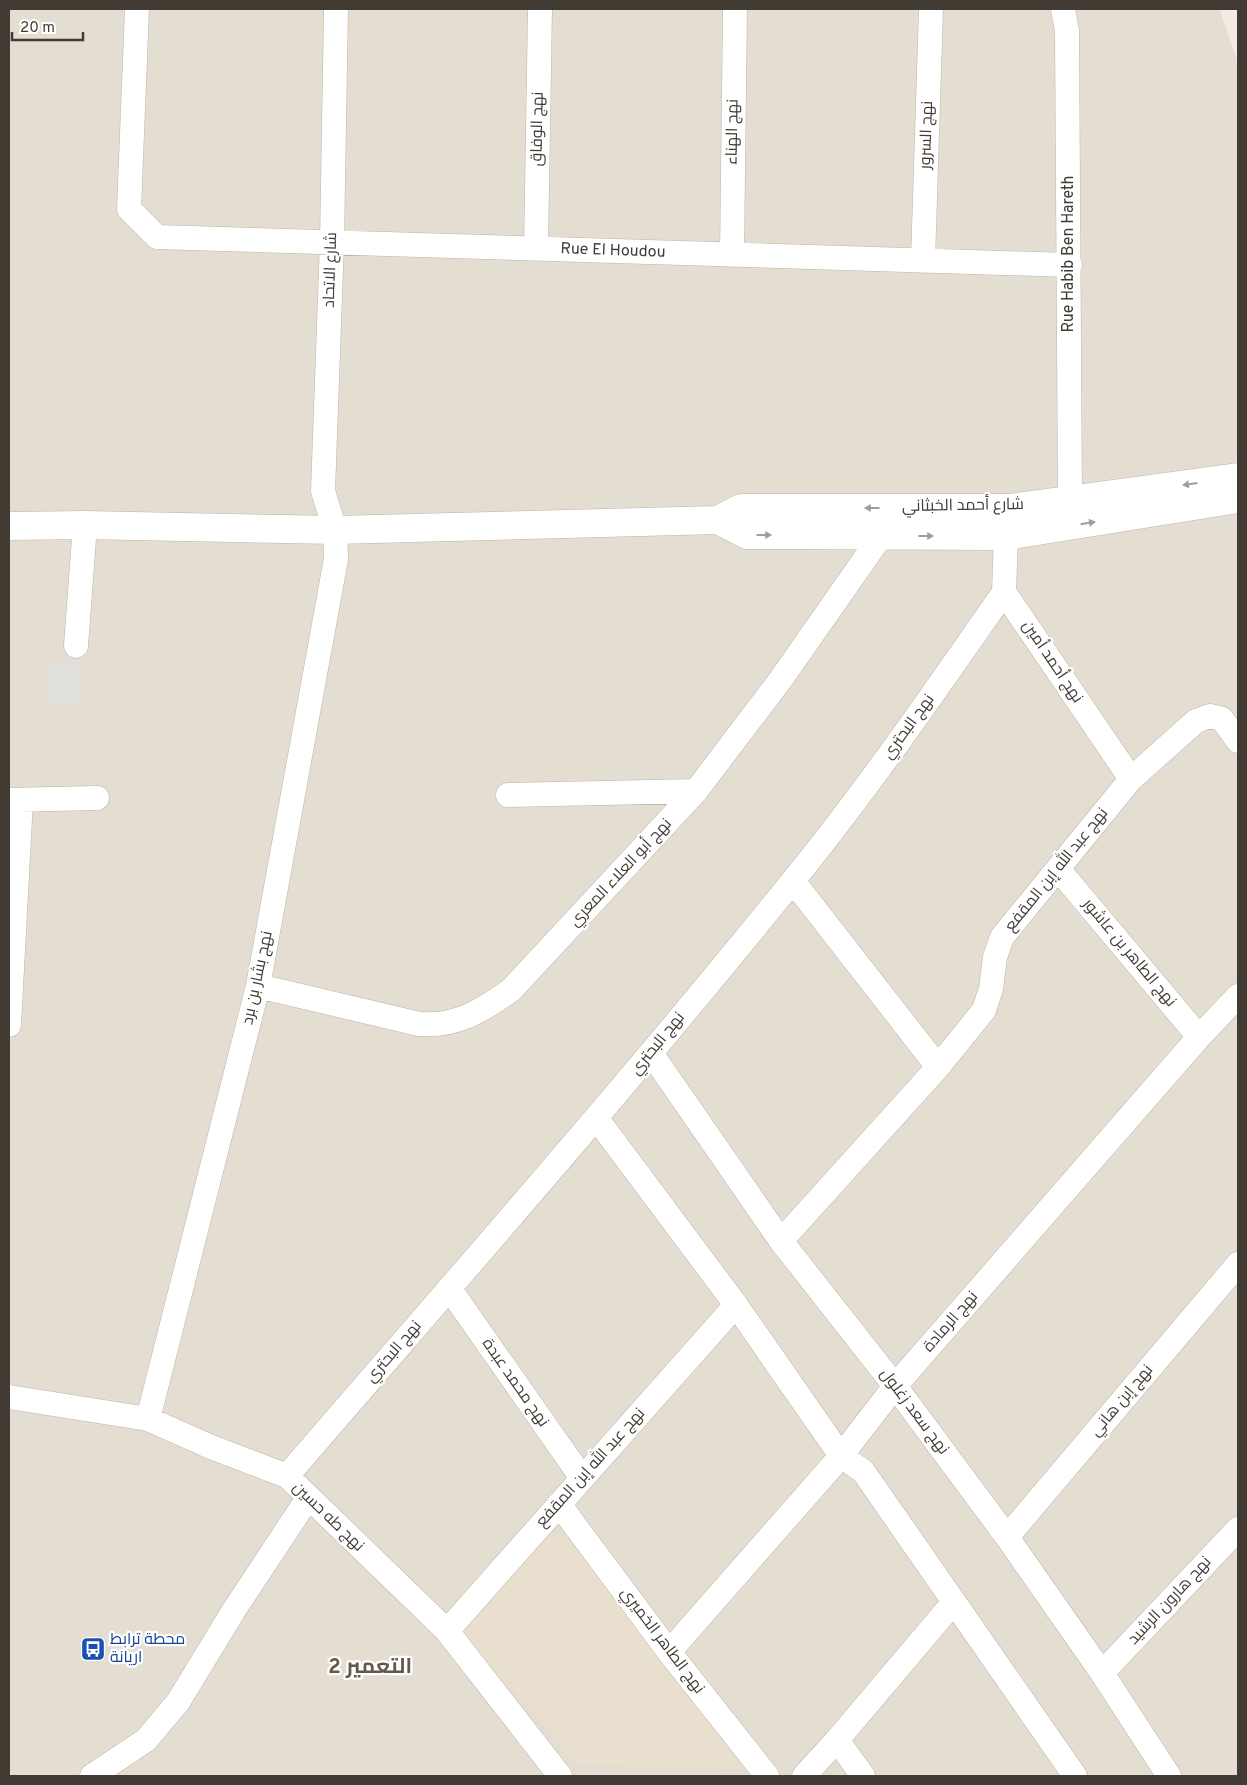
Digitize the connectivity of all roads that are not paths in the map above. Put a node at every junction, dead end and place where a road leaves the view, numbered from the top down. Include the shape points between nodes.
1 (138, 9) edge
2 (336, 9) edge
3 (540, 9) edge
4 (735, 9) edge
5 (931, 9) edge
6 (1063, 9) edge
7 (332, 242) junction
8 (536, 248) junction
9 (732, 255) junction
10 (923, 261) junction
11 (1070, 264) junction
12 (1238, 477) edge
13 (1238, 499) edge
14 (1070, 500) junction
15 (718, 520) junction
16 (85, 525) junction
17 (9, 526) edge
18 (335, 530) junction
19 (881, 536) junction
20 (1006, 536) junction
21 (1004, 592) junction
22 (76, 646) dead end
23 (1238, 741) edge
24 (1131, 779) junction
25 (696, 791) junction
26 (508, 795) dead end
27 (97, 798) dead end
28 (15, 800) edge
29 (1060, 870) junction
30 (793, 881) junction
31 (258, 986) junction
32 (1238, 996) edge
33 (9, 1025) edge
34 (1199, 1037) junction
35 (651, 1052) junction
36 (938, 1067) junction
37 (597, 1119) junction
38 (781, 1241) junction
39 (1238, 1264) edge
40 (449, 1288) junction
41 (736, 1305) junction
42 (895, 1386) junction
43 (9, 1397) edge
44 (148, 1419) junction
45 (841, 1456) junction
46 (287, 1476) junction
47 (582, 1478) junction
48 (308, 1498) junction
49 (559, 1504) junction
50 (1238, 1529) edge
51 (1007, 1538) junction
52 (953, 1603) junction
53 (447, 1631) junction
54 (669, 1652) junction
55 (1102, 1673) junction
56 (837, 1740) junction
57 (92, 1776) edge
58 (560, 1776) edge
59 (767, 1776) edge
60 (804, 1776) edge
61 (863, 1776) edge
62 (1075, 1776) edge
63 (1169, 1776) edge

1 - 7 street, Rue El Houdou via 129,209 156,237
2 - 7 street, شارع الاتحاد
3 - 8 street, نهج الوفاق
4 - 9 street, نهج الهناء
5 - 10 street, نهج السرور
6 - 11 street, Rue Habib Ben Hareth
7 - 8 street, Rue El Houdou
7 - 18 street, شارع الاتحاد via 323,491
8 - 9 street, Rue El Houdou
9 - 10 street, Rue El Houdou
10 - 11 street, Rue El Houdou
11 - 14 street, Rue Habib Ben Hareth
12 -> 14 street, شارع أحمد الخبثاني
20 -> 13 street
14 -> 15 street, شارع أحمد الخبثاني via 1008,508 741,508
15 - 18 street
15 -> 19 street via 747,535
16 - 17 street
16 - 18 street
16 - 22 street
18 - 31 street, نهج بشار بن برد via 334,569
19 -> 20 street
19 - 25 street, نهج أبو العلاء المعري via 781,679
20 - 21 street
21 - 24 street, نهج أحمد أمين
21 - 30 street, نهج البحتري via 909,729
23 - 24 street, نهج عبد الله إبن المقفع via 1222,719 1210,716 1196,720
24 - 29 street, نهج عبد الله إبن المقفع
25 - 26 street
25 - 31 street, نهج أبو العلاء المعري via 511,990 486,1008 439,1026
27 - 28 street
28 - 33 street
29 - 34 street, نهج الطاهر بن عاشور
29 - 36 street, نهج عبد الله إبن المقفع via 1002,937 984,1010
30 - 35 street, نهج البحتري
30 - 36 street
31 - 44 street, نهج بشار بن برد
32 - 34 street, نهج الرمادة
34 - 42 street, نهج الرمادة
35 - 37 street, نهج البحتري
35 - 38 street, نهج سعد زغلول
36 - 38 street, نهج عبد الله إبن المقفع
37 - 40 street, نهج البحتري
37 - 41 street
38 - 42 street, نهج سعد زغلول
39 - 51 street, نهج إبن هاني
40 - 46 street, نهج البحتري
40 - 47 street, نهج محمد عبدة
41 - 45 street
41 - 47 street, نهج عبد الله إبن المقفع
42 - 45 street, نهج الرمادة
42 - 51 street, نهج سعد زغلول
43 - 44 street, نهج طه حسين
44 - 46 street, نهج طه حسين
45 - 52 street via 862,1471
45 - 54 street, نهج الرمادة
46 - 48 street, نهج طه حسين
47 - 49 street, نهج عبد الله إبن المقفع
48 - 53 street, نهج طه حسين
48 - 57 street via 178,1702 146,1740
49 - 53 street, نهج عبد الله إبن المقفع
49 - 54 street, نهج الطاهر الخميري
50 - 55 street, نهج هارون الرشيد
51 - 55 street, نهج سعد زغلول
52 - 56 street
52 - 62 street
53 - 58 street, نهج طه حسين
54 - 59 street, نهج الطاهر الخميري
55 - 63 street, نهج سعد زغلول
56 - 60 street
56 - 61 street

